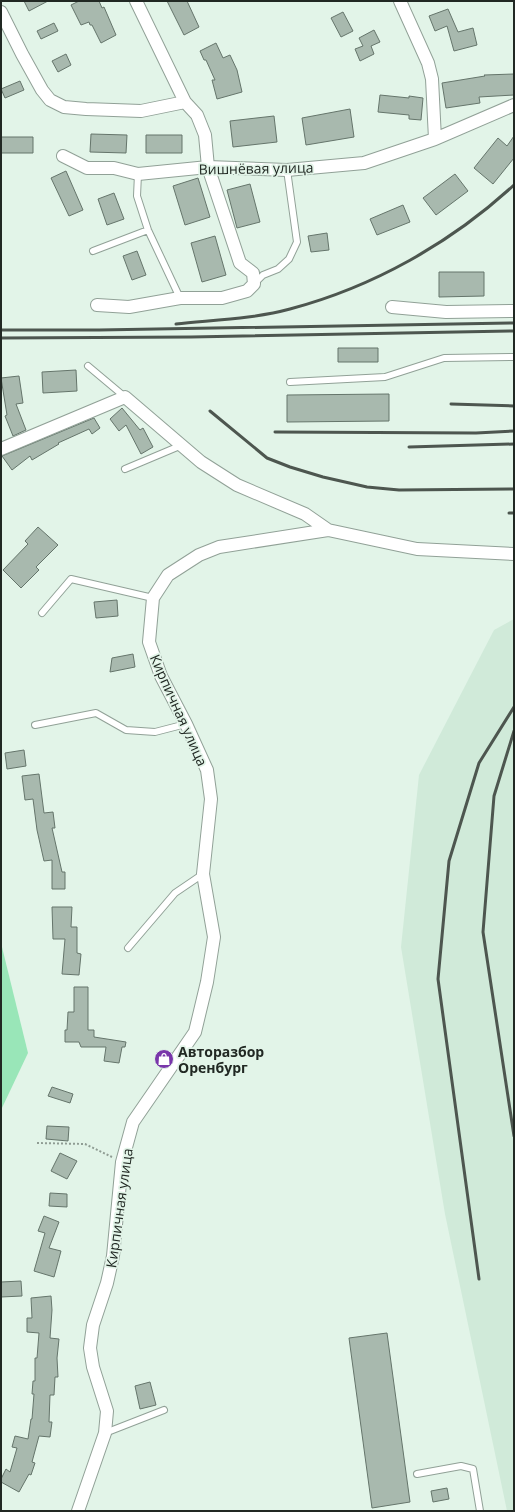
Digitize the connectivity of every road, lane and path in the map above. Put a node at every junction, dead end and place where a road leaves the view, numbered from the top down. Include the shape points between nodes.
1 (136, 1) edge
2 (400, 1) edge
3 (1, 12) edge
4 (185, 102) junction
5 (514, 105) edge
6 (435, 139) junction
7 (63, 156) dead end
8 (208, 167) junction
9 (287, 170) junction
10 (138, 174) junction
11 (148, 230) junction
12 (93, 251) dead end
13 (254, 284) junction
14 (180, 298) junction
15 (97, 305) dead end
16 (392, 307) dead end
17 (514, 311) edge
18 (514, 357) edge
19 (88, 366) dead end
20 (290, 382) dead end
21 (125, 397) junction
22 (182, 445) junction
23 (1, 449) edge
24 (124, 469) dead end
25 (328, 530) junction
26 (514, 554) edge
27 (153, 598) junction
28 (42, 613) dead end
29 (186, 724) junction
30 (35, 725) dead end
31 (203, 874) junction
32 (128, 948) dead end
33 (38, 1143) dead end
34 (122, 1162) junction
35 (164, 1410) dead end
36 (105, 1433) junction
37 (417, 1474) dead end
38 (78, 1511) edge
39 (480, 1511) edge

1 - 4 street
2 - 6 street via 428,63 432,80
3 - 4 street via 42,90 50,100 64,107 86,110 141,110
4 - 8 street via 197,115 205,135
5 - 6 street, Вишнёвая улица
6 - 9 street, Вишнёвая улица via 364,163
7 - 10 street, Вишнёвая улица via 88,168 114,168
8 - 9 street, Вишнёвая улица
8 - 10 street, Вишнёвая улица
8 - 13 street via 240,263 253,273
9 - 13 lane via 297,242 289,259 278,270 263,275
10 - 11 lane via 137,196
11 - 12 lane
11 - 14 lane
13 - 14 street via 247,290 222,298
14 - 15 street via 129,307
16 - 17 street via 446,312
18 - 20 lane via 444,358 385,377
19 - 21 lane
21 - 22 street
21 - 23 street
22 - 24 lane
22 - 25 street via 237,485 305,514
25 - 26 street via 417,549
25 - 27 street, Кирпичная улица via 219,547 199,555 168,575
27 - 28 lane via 71,580
27 - 29 street, Кирпичная улица via 149,642 162,676
29 - 30 lane via 155,732 126,730 96,713
29 - 31 street, Кирпичная улица via 207,770 211,800
31 - 32 lane via 175,893
31 - 34 street, Кирпичная улица via 214,937 195,1032 133,1122
33 - 34 path via 85,1144
34 - 36 street, Кирпичная улица via 113,1256 93,1325 90,1348 107,1411
35 - 36 lane
36 - 38 street, Кирпичная улица
37 - 39 lane via 461,1466 473,1469

